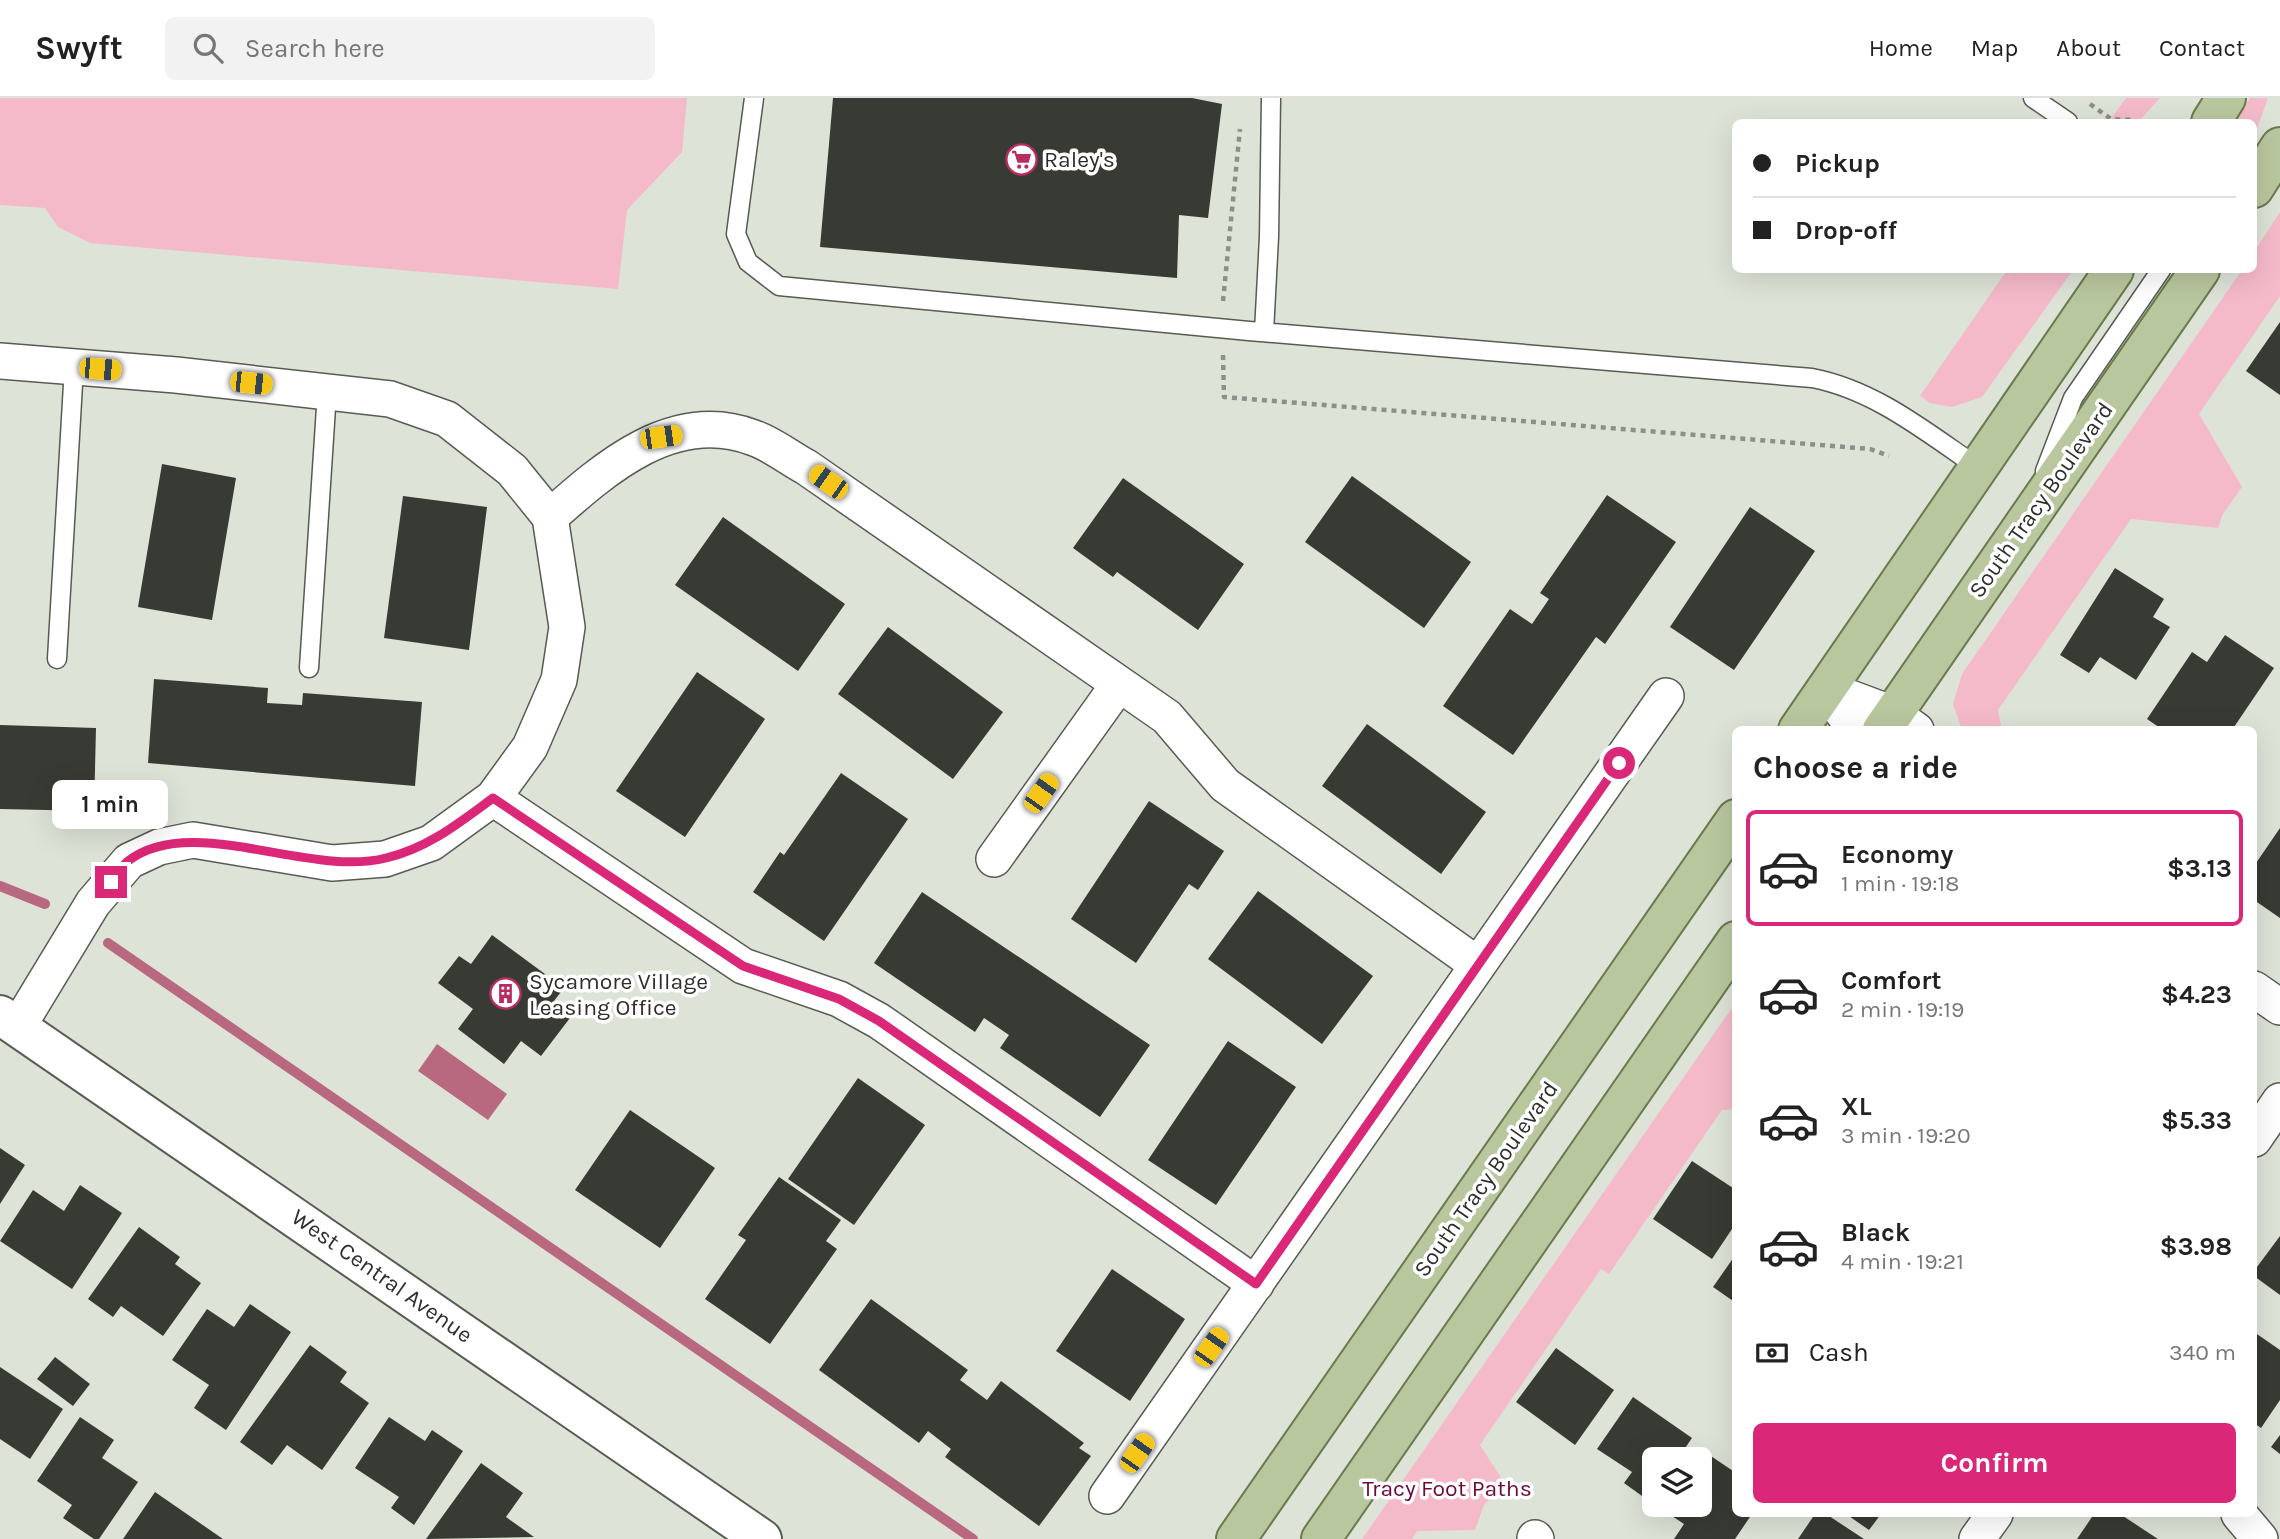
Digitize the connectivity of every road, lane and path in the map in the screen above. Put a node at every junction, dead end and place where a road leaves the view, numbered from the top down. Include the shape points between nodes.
1 (754, 98) edge
2 (1271, 98) edge
3 (2034, 98) edge
4 (2082, 98) edge
5 (2226, 98) edge
6 (2064, 119) edge
7 (2111, 119) edge
8 (2213, 119) edge
9 (2280, 147) edge
10 (2257, 183) edge
11 (2112, 273) edge
12 (2159, 273) edge
13 (2198, 273) edge
14 (1264, 332) junction
15 (0, 360) edge
16 (74, 367) junction
17 (327, 392) junction
18 (1979, 468) junction
19 (550, 517) junction
20 (2027, 520) junction
21 (57, 659) dead end
22 (309, 668) dead end
23 (1119, 684) junction
24 (1826, 689) junction
25 (1667, 696) dead end
26 (1897, 724) edge
27 (1801, 726) edge
28 (1852, 726) edge
29 (493, 798) junction
30 (1732, 825) edge
31 (994, 859) dead end
32 (1732, 947) edge
33 (1478, 965) junction
34 (2257, 991) edge
35 (2280, 1007) edge
36 (9, 1020) edge
37 (2280, 1101) edge
38 (2257, 1135) edge
39 (1256, 1284) junction
40 (1107, 1496) dead end
41 (1993, 1517) edge
42 (2242, 1517) edge
43 (762, 1539) edge
44 (1236, 1539) edge
45 (1321, 1539) edge
46 (1977, 1539) edge
47 (2260, 1539) edge

1 - 14 lane via 736,234 748,262 779,286
2 - 14 lane
3 - 6 lane
4 - 7 path
5 - 8 main road
9 - 10 main road
11 - 18 main road
12 - 20 lane via 2067,410
13 - 20 main road, South Tracy Boulevard
14 - 18 lane via 1841,383 1883,403
15 - 16 street
16 - 17 street
16 - 21 lane
17 - 19 street via 390,399 447,419 512,470
17 - 22 lane
18 - 24 main road
19 - 23 street via 602,471 661,437 716,429 754,438 806,467
19 - 29 street via 567,627 559,680 530,747
20 - 26 main road, South Tracy Boulevard
23 - 31 street
23 - 33 street via 1167,717 1224,785
24 - 26 street
24 - 27 main road
24 - 28 street
25 - 33 street
29 - 36 street via 431,843 385,859 332,863 193,840 129,861
29 - 39 street via 743,966 839,999 879,1021
30 - 44 main road, South Tracy Boulevard
32 - 45 main road
33 - 39 street
34 - 35 street
36 - 43 street, West Central Avenue
37 - 38 street
39 - 40 street
41 - 46 street
42 - 47 street

